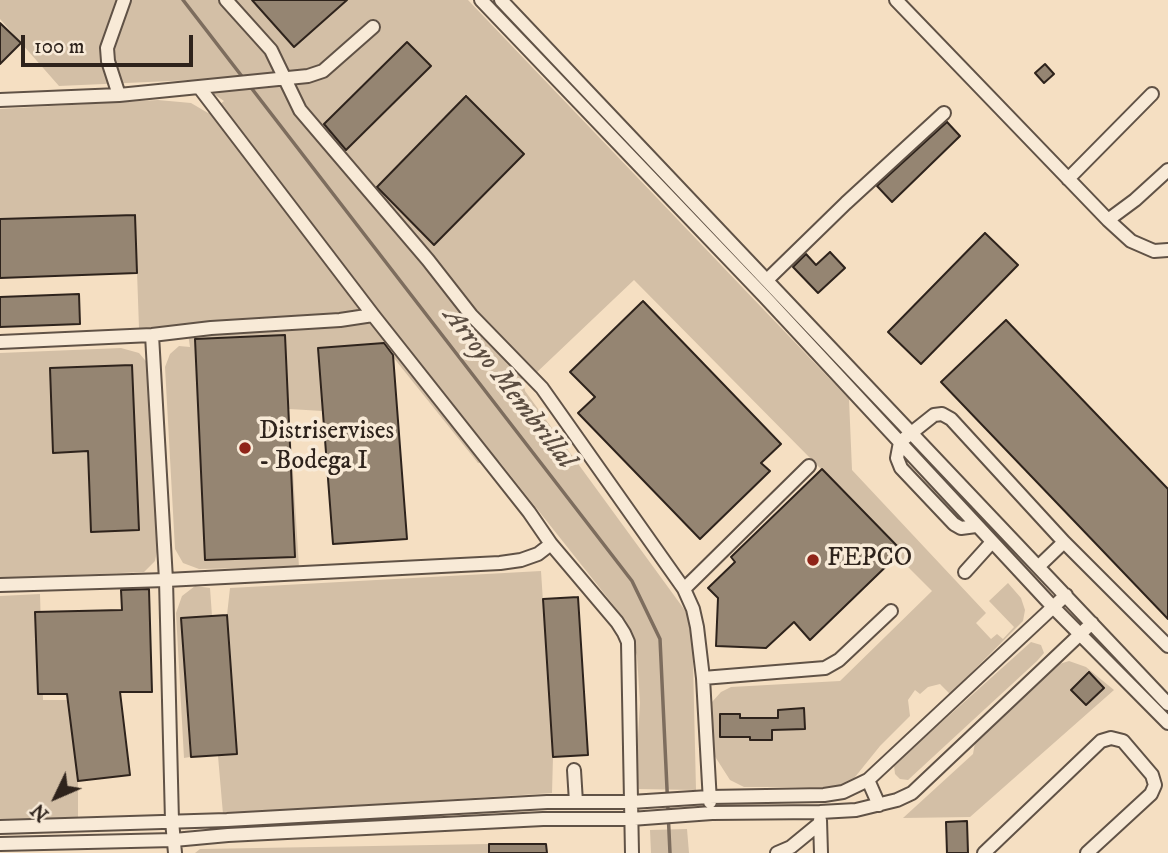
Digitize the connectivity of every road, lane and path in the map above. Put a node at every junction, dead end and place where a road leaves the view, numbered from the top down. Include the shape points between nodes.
1 (124, 0) edge
2 (226, 0) edge
3 (481, 0) edge
4 (501, 0) edge
5 (896, 0) edge
6 (373, 27) dead end
7 (564, 66) junction
8 (554, 76) junction
9 (285, 79) junction
10 (199, 87) junction
11 (1152, 94) dead end
12 (119, 95) junction
13 (0, 100) edge
14 (944, 113) dead end
15 (1168, 170) edge
16 (1068, 179) junction
17 (1108, 220) junction
18 (1168, 250) edge
19 (767, 280) junction
20 (373, 315) junction
21 (152, 335) junction
22 (0, 342) edge
23 (912, 433) junction
24 (900, 442) junction
25 (809, 466) dead end
26 (992, 542) junction
27 (1064, 542) junction
28 (551, 544) junction
29 (1039, 566) junction
30 (965, 572) dead end
31 (166, 580) junction
32 (0, 585) edge
33 (684, 589) junction
34 (1066, 595) junction
35 (1053, 607) junction
36 (891, 611) dead end
37 (1092, 623) junction
38 (1079, 634) junction
39 (1168, 646) edge
40 (703, 678) junction
41 (1168, 704) edge
42 (1168, 723) edge
43 (574, 770) dead end
44 (869, 780) junction
45 (709, 797) junction
46 (576, 802) junction
47 (631, 802) junction
48 (879, 805) junction
49 (712, 813) junction
50 (820, 818) junction
51 (631, 819) junction
52 (172, 821) junction
53 (0, 827) edge
54 (0, 844) edge
55 (174, 846) edge
56 (632, 853) edge
57 (777, 853) edge
58 (821, 853) edge
59 (984, 853) edge
60 (1087, 853) edge

1 - 12 street via 107,48
2 - 9 street via 271,50
3 - 8 street
4 - 7 street
5 - 16 street
6 - 9 street via 323,71
7 - 8 street
7 - 19 street
8 - 24 street
9 - 10 street
9 - 33 street via 300,110 451,292 542,388
10 - 12 street
10 - 20 street
11 - 16 street
12 - 13 street
14 - 19 street
15 - 17 street
16 - 17 street
17 - 18 street via 1130,241 1154,251
19 - 23 street
20 - 21 street
20 - 28 street
21 - 22 street
21 - 31 street
23 - 24 street
23 - 27 street via 934,415 951,419
23 - 29 street
24 - 26 street
25 - 33 street
26 - 30 street
26 - 35 street
27 - 29 street
27 - 39 street
28 - 31 street via 538,554 500,563
28 - 47 street via 617,622 628,642
29 - 34 street
31 - 32 street
31 - 52 street
33 - 40 street via 693,608
34 - 35 street
34 - 37 street
35 - 38 street
35 - 44 street
36 - 40 street via 825,668
37 - 38 street
37 - 41 street
38 - 42 street
38 - 48 street via 912,793
40 - 45 street
43 - 46 street
44 - 45 street via 824,795
44 - 48 street
45 - 47 street
45 - 49 street
46 - 47 street
46 - 52 street
47 - 51 street
48 - 50 street
49 - 50 street
49 - 51 street
50 - 57 street
50 - 58 street
51 - 55 street via 228,835
51 - 56 street
52 - 53 street
52 - 55 street
54 - 55 street
59 - 60 street via 1101,741 1123,741 1155,785 1151,794

